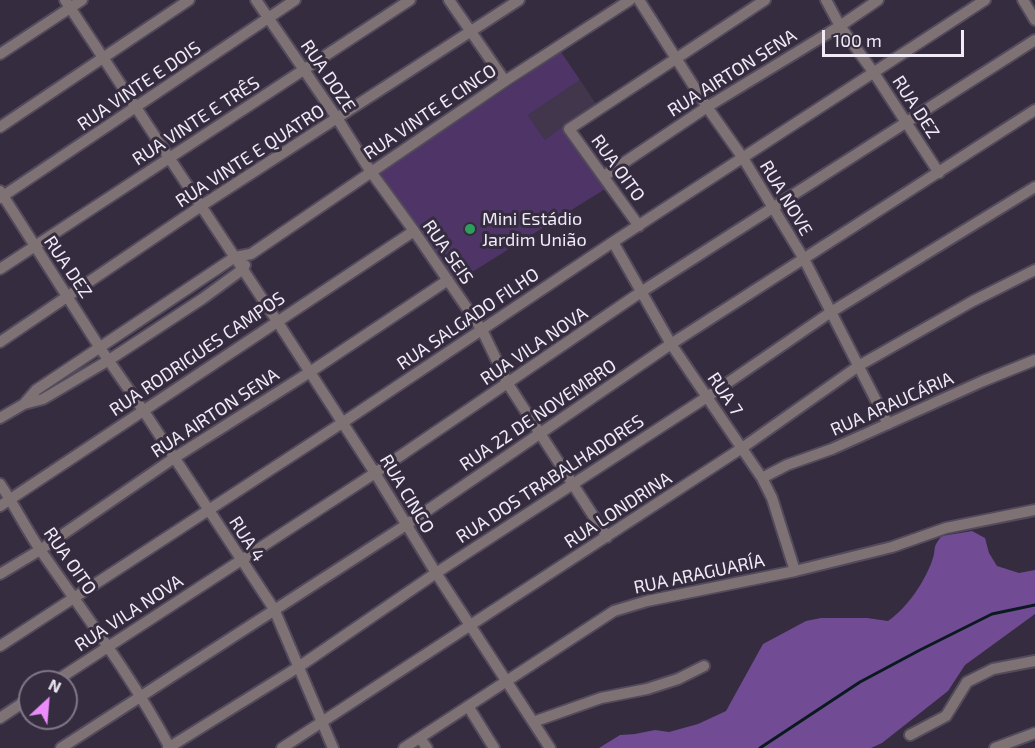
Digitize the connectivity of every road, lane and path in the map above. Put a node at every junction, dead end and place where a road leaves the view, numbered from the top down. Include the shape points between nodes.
1 (82, 0) edge
2 (189, 0) edge
3 (256, 0) edge
4 (295, 0) edge
5 (410, 0) edge
6 (449, 0) edge
7 (519, 0) edge
8 (630, 0) edge
9 (639, 0) edge
10 (765, 0) edge
11 (826, 0) edge
12 (878, 0) edge
13 (985, 0) edge
14 (1023, 0) edge
15 (68, 4) edge
16 (268, 18) junction
17 (1035, 20) edge
18 (840, 26) junction
19 (471, 32) junction
20 (1035, 40) edge
21 (0, 54) edge
22 (103, 57) junction
23 (676, 59) junction
24 (304, 70) junction
25 (874, 73) junction
26 (505, 81) junction
27 (707, 106) junction
28 (136, 108) junction
29 (1035, 110) edge
30 (337, 118) junction
31 (906, 122) junction
32 (0, 127) edge
33 (169, 158) junction
34 (743, 158) junction
35 (371, 172) junction
36 (939, 173) junction
37 (604, 176) junction
38 (1035, 186) edge
39 (1, 195) edge
40 (201, 206) junction
41 (773, 208) junction
42 (639, 225) junction
43 (414, 231) junction
44 (613, 242) junction
45 (34, 246) junction
46 (251, 254) junction
47 (235, 257) junction
48 (804, 259) junction
49 (0, 269) edge
50 (243, 269) junction
51 (1035, 270) edge
52 (448, 280) junction
53 (641, 292) junction
54 (69, 297) junction
55 (831, 312) junction
56 (277, 321) junction
57 (482, 330) junction
58 (0, 342) edge
59 (671, 344) junction
60 (100, 348) junction
61 (109, 360) junction
62 (1035, 360) edge
63 (860, 365) junction
64 (310, 372) junction
65 (508, 384) junction
66 (707, 397) junction
67 (24, 405) junction
68 (143, 410) junction
69 (0, 418) edge
70 (342, 423) junction
71 (888, 424) junction
72 (541, 432) junction
73 (742, 448) junction
74 (174, 458) junction
75 (375, 473) junction
76 (762, 478) junction
77 (0, 484) edge
78 (573, 484) junction
79 (10, 499) junction
80 (0, 506) edge
81 (209, 510) junction
82 (1035, 510) edge
83 (406, 525) junction
84 (607, 537) junction
85 (40, 550) junction
86 (241, 560) junction
87 (795, 571) junction
88 (436, 573) junction
89 (0, 574) edge
90 (75, 597) junction
91 (274, 609) junction
92 (471, 624) junction
93 (0, 646) edge
94 (109, 646) junction
95 (1034, 664) edge
96 (300, 666) junction
97 (704, 666) dead end
98 (72, 670) edge
99 (506, 681) junction
100 (142, 696) junction
101 (18, 706) edge
102 (468, 706) junction
103 (0, 718) edge
104 (533, 722) junction
105 (321, 723) junction
106 (1035, 733) edge
107 (910, 735) dead end
108 (420, 738) junction
109 (61, 748) edge
110 (169, 748) edge
111 (282, 748) edge
112 (333, 748) edge
113 (404, 748) edge
114 (427, 748) edge
115 (494, 748) edge
116 (550, 748) edge
117 (996, 748) edge

1 - 15 street
2 - 22 street
3 - 16 street, RUA DOZE
4 - 16 street, RUA VINTE E DOIS
5 - 24 street, RUA VINTE E TRÊS
6 - 19 street
7 - 19 street, RUA VINTE E QUATRO
8 - 26 street, RUA VINTE E CINCO
9 - 23 street, RUA NOVE
10 - 23 street
11 - 18 street, RUA DEZ
12 - 18 street, RUA AIRTON SENA
13 - 25 street, RUA SALGADO FILHO
14 - 17 street
15 - 21 street
15 - 22 street, RUA CINCO
16 - 24 street, RUA DOZE
16 - 28 street, RUA VINTE E DOIS
18 - 25 street, RUA DEZ
18 - 27 street, RUA AIRTON SENA
19 - 26 street
19 - 30 street, RUA VINTE E QUATRO
20 - 31 street, RUA VILA NOVA
22 - 28 street, RUA CINCO
22 - 32 street
23 - 27 street, RUA NOVE
23 - 37 street, RUA OITO via 569,129
24 - 30 street, RUA DOZE
24 - 33 street, RUA VINTE E TRÊS
25 - 31 street, RUA DEZ
25 - 34 street, RUA SALGADO FILHO
26 - 35 street, RUA VINTE E CINCO
27 - 34 street, RUA NOVE
27 - 37 street, RUA AIRTON SENA
28 - 33 street, RUA CINCO
28 - 39 street, RUA VINTE E DOIS
29 - 36 street, RUA 22 DE NOVEMBRO
30 - 35 street, RUA DOZE
30 - 40 street, RUA VINTE E QUATRO
31 - 36 street, RUA DEZ
31 - 41 street, RUA VILA NOVA
33 - 40 street, RUA CINCO
33 - 45 street, RUA VINTE E TRÊS
34 - 41 street, RUA NOVE
34 - 42 street, RUA SALGADO FILHO
35 - 43 street, RUA SEIS
35 - 46 street, RUA VINTE E CINCO
36 - 48 street, RUA 22 DE NOVEMBRO
37 - 42 street, RUA OITO
38 - 55 street, RUA DOS TRABALHADORES
39 - 45 street, RUA DEZ
40 - 47 street, RUA CINCO
40 - 54 street, RUA VINTE E QUATRO
41 - 48 street, RUA NOVE
41 - 53 street, RUA VILA NOVA
42 - 44 street, RUA SALGADO FILHO
43 - 52 street, RUA SEIS
43 - 56 street, RUA RODRIGUES CAMPOS
44 - 53 street, RUA 7
44 - 57 street, RUA SALGADO FILHO
45 - 49 street, RUA VINTE E TRÊS
45 - 54 street, RUA DEZ
46 - 47 street, RUA VINTE E CINCO
46 - 50 street, RUA VINTE E CINCO
47 - 50 street, RUA CINCO
47 - 60 street, RUA VINTE E CINCO
48 - 55 street, RUA NOVE
48 - 59 street, RUA 22 DE NOVEMBRO
50 - 56 street, RUA CINCO
50 - 61 street, RUA VINTE E CINCO
51 - 63 street, RUA LONDRINA
52 - 57 street, RUA SEIS
52 - 64 street, RUA AIRTON SENA
53 - 59 street, RUA 7
53 - 65 street, RUA VILA NOVA
54 - 58 street, RUA VINTE E QUATRO
54 - 60 street, RUA DEZ
55 - 63 street, RUA NOVE
55 - 66 street, RUA DOS TRABALHADORES
56 - 64 street, RUA CINCO
56 - 68 street, RUA RODRIGUES CAMPOS
57 - 65 street, RUA SEIS
57 - 70 street, RUA SALGADO FILHO
59 - 66 street, RUA 7
59 - 72 street, RUA 22 DE NOVEMBRO
60 - 61 street, RUA DEZ
60 - 67 street, RUA VINTE E CINCO via 36,390
61 - 67 street, RUA VINTE E CINCO via 43,399
61 - 68 street, RUA 4
62 - 71 street, RUA ARAUCÁRIA
63 - 71 street, RUA NOVE
63 - 73 street, RUA LONDRINA
64 - 70 street, RUA CINCO
64 - 74 street, RUA AIRTON SENA
65 - 72 street, RUA SEIS
65 - 75 street, RUA VILA NOVA
66 - 73 street, RUA 7
66 - 78 street, RUA DOS TRABALHADORES
67 - 69 street, RUA VINTE E CINCO
68 - 74 street, RUA 4
68 - 79 street, RUA RODRIGUES CAMPOS
70 - 75 street, RUA CINCO
70 - 81 street, RUA SALGADO FILHO
71 - 76 street, RUA ARAUCÁRIA
72 - 78 street, RUA SEIS
72 - 83 street, RUA 22 DE NOVEMBRO
73 - 76 street, RUA 7
73 - 84 street, RUA LONDRINA
74 - 81 street, RUA 4
74 - 85 street, RUA AIRTON SENA
75 - 83 street, RUA CINCO
75 - 86 street, RUA VILA NOVA
76 - 87 street, RUA 7
77 - 79 street, RUA OITO
78 - 84 street, RUA SEIS
78 - 88 street, RUA DOS TRABALHADORES
79 - 80 street, RUA RODRIGUES CAMPOS
79 - 85 street, RUA OITO
81 - 86 street, RUA 4
81 - 90 street, RUA SALGADO FILHO
82 - 87 street, RUA ARAGUARÍA via 946,528 892,547
83 - 88 street, RUA CINCO
83 - 91 street, RUA 22 DE NOVEMBRO
84 - 92 street, RUA LONDRINA
85 - 89 street, RUA AIRTON SENA
85 - 90 street, RUA OITO
86 - 91 street, RUA 4
86 - 94 street, RUA VILA NOVA
87 - 99 street, RUA ARAGUARÍA via 614,611
88 - 92 street, RUA CINCO
88 - 96 street, RUA DOS TRABALHADORES
90 - 93 street, RUA SALGADO FILHO
90 - 94 street, RUA OITO
91 - 96 street, RUA 4
91 - 100 street, RUA 22 DE NOVEMBRO
92 - 99 street, RUA CINCO
92 - 105 street, RUA LONDRINA
94 - 98 street, RUA VILA NOVA
94 - 100 street, RUA OITO
95 - 107 street via 993,669 967,682 946,716
96 - 105 street, RUA 4
96 - 110 street, RUA DOS TRABALHADORES
97 - 104 street via 678,679 601,698
99 - 102 street, RUA ARAGUARÍA
99 - 104 street, RUA CINCO
100 - 109 street, RUA 22 DE NOVEMBRO
100 - 110 street, RUA OITO
101 - 103 street
102 - 108 street, RUA ARAGUARÍA
102 - 115 street
104 - 116 street, RUA CINCO
105 - 111 street, RUA LONDRINA
105 - 112 street, RUA 4
106 - 117 street
108 - 113 street, RUA ARAGUARÍA
108 - 114 street

